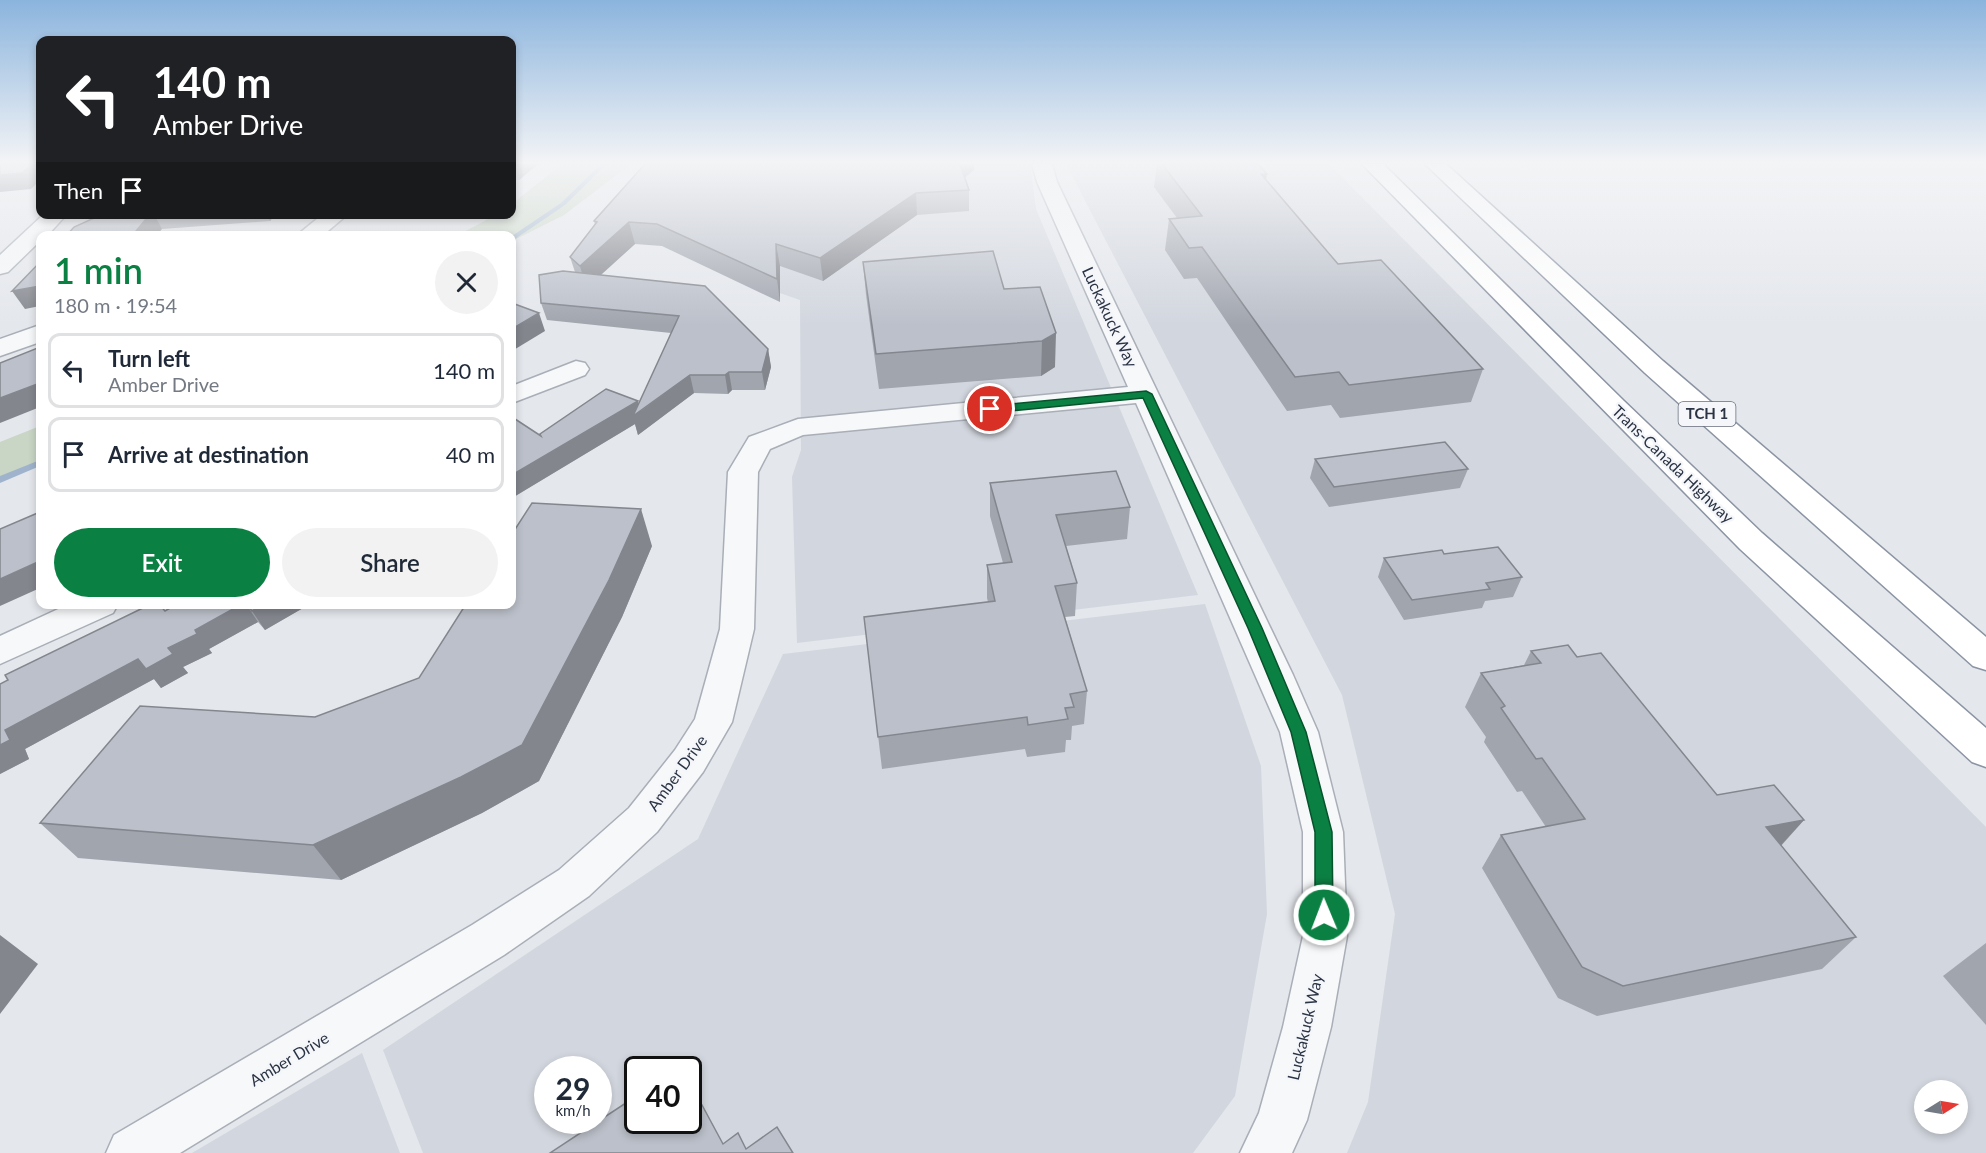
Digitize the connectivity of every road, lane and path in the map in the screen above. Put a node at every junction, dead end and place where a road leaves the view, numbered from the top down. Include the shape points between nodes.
1 (1064, 218) edge
2 (1425, 218) edge
3 (1493, 218) edge
4 (52, 219) edge
5 (331, 219) edge
6 (39, 231) edge
7 (314, 231) edge
8 (36, 234) edge
9 (0, 267) edge
10 (36, 334) edge
11 (0, 348) edge
12 (576, 369) dead end
13 (516, 392) edge
14 (1146, 394) junction
15 (90, 609) edge
16 (0, 651) edge
17 (1986, 657) edge
18 (1986, 752) edge
19 (132, 1153) edge
20 (1266, 1153) edge

1 - 14 street, Luckakuck Way
2 - 18 highway, Trans-Canada Highway via 1742,532
3 - 17 highway, TCH 1 via 1654,367
4 - 6 street
5 - 7 street
8 - 9 street
10 - 11 street
12 - 13 street
14 - 19 street, Amber Drive via 798,427 759,443 742,472 736,628 713,722 689,761 643,820 574,882 488,940
14 - 20 street, Luckakuck Way via 1299,732 1323,832 1324,936 1293,1079 1282,1120
15 - 16 street

